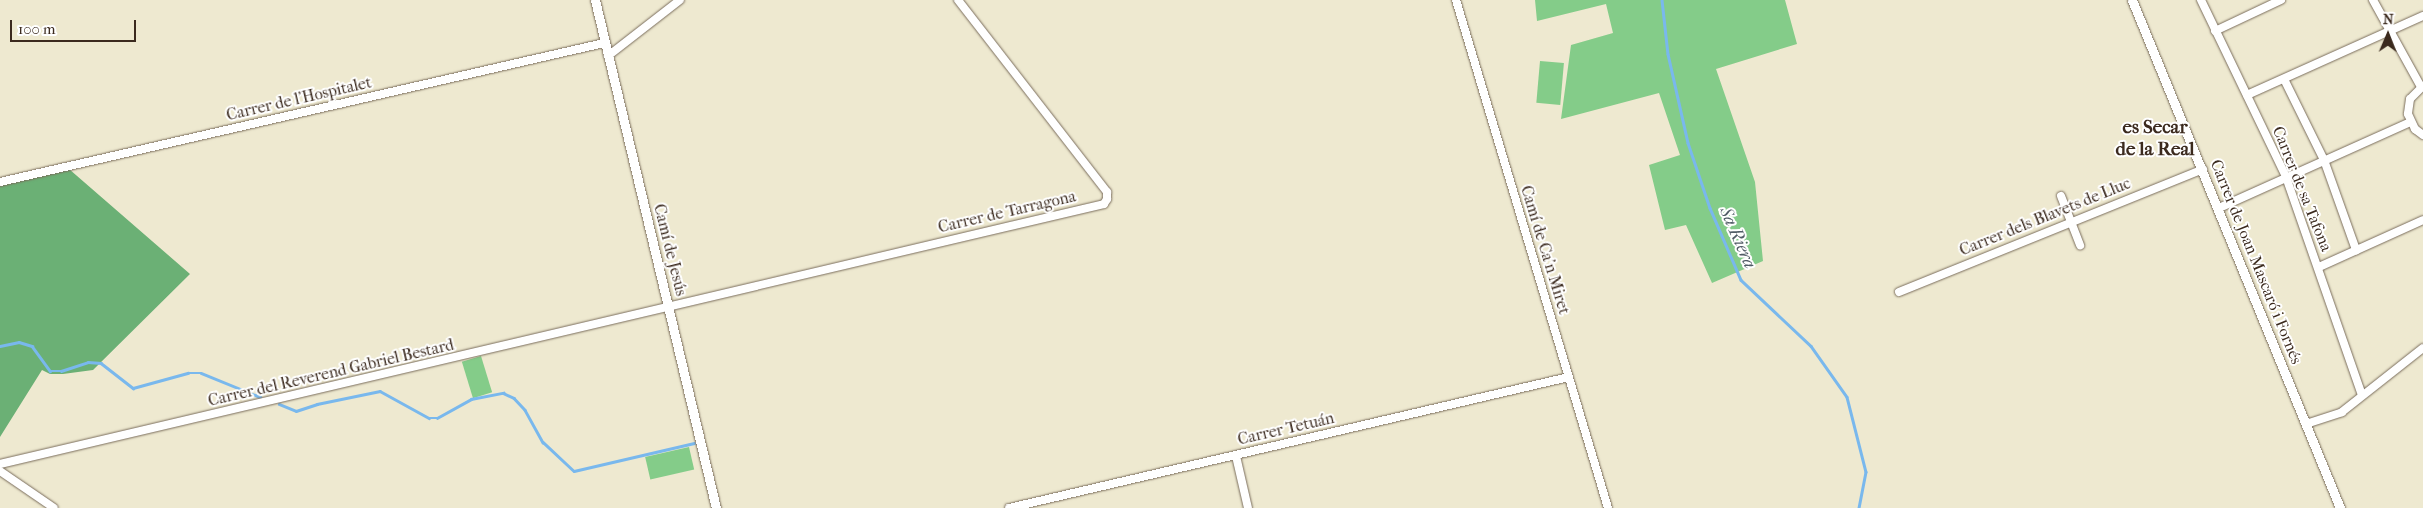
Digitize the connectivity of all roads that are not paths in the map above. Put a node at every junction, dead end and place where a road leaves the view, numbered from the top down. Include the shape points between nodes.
1 (595, 0) edge
2 (680, 0) edge
3 (958, 0) edge
4 (1456, 0) edge
5 (2132, 0) edge
6 (2201, 0) edge
7 (2281, 0) edge
8 (2373, 0) edge
9 (2423, 16) edge
10 (2216, 30) junction
11 (2390, 31) junction
12 (604, 42) junction
13 (608, 56) junction
14 (2284, 79) junction
15 (2422, 87) edge
16 (2248, 95) junction
17 (2410, 122) junction
18 (2423, 135) edge
19 (2324, 160) junction
20 (2202, 169) junction
21 (2286, 177) junction
22 (0, 182) edge
23 (2061, 196) dead end
24 (2219, 208) junction
25 (2423, 220) edge
26 (2070, 222) junction
27 (2080, 245) dead end
28 (2356, 250) junction
29 (2318, 267) junction
30 (1899, 292) dead end
31 (668, 307) junction
32 (2423, 348) edge
33 (1569, 377) junction
34 (2362, 395) junction
35 (2306, 424) junction
36 (1236, 456) junction
37 (0, 464) edge
38 (0, 471) edge
39 (54, 508) edge
40 (716, 508) edge
41 (1010, 508) edge
42 (1248, 508) edge
43 (1608, 508) edge
44 (2340, 508) edge

1 - 12 street, Camí de Jesús
2 - 13 street
3 - 31 street, Carrer de Tarragona via 1107,192 1104,204
4 - 33 street, Camí de Ca'n Miret
5 - 20 street, Carrer de Joan Mascaró i Fornés
6 - 10 street, Carrer de sa Tafona
7 - 10 street
8 - 11 street
9 - 11 street
10 - 16 street, Carrer de sa Tafona
11 - 14 street
11 - 15 street
12 - 13 street, Camí de Jesús
12 - 22 street, Carrer de l'Hospitalet
13 - 31 street, Camí de Jesús
14 - 16 street
14 - 19 street
15 - 17 street via 2410,99
16 - 21 street, Carrer de sa Tafona
17 - 18 street
17 - 19 street
19 - 21 street
19 - 28 street
20 - 24 street, Carrer de Joan Mascaró i Fornés
20 - 26 street, Carrer dels Blavets de Lluc
21 - 24 street
21 - 29 street, Carrer de sa Tafona
23 - 26 street
24 - 35 street, Carrer de Joan Mascaró i Fornés
25 - 28 street
26 - 27 street
26 - 30 street, Carrer dels Blavets de Lluc
28 - 29 street
29 - 34 street, Carrer de sa Tafona
31 - 37 street, Carrer del Reverend Gabriel Bestard
31 - 40 street, Camí de Jesús
32 - 34 street
33 - 36 street, Carrer Tetuán
33 - 43 street, Camí de Ca'n Miret
34 - 35 street via 2342,412
35 - 44 street, Carrer de Joan Mascaró i Fornés
36 - 41 street, Carrer Tetuán
36 - 42 street
38 - 39 street

